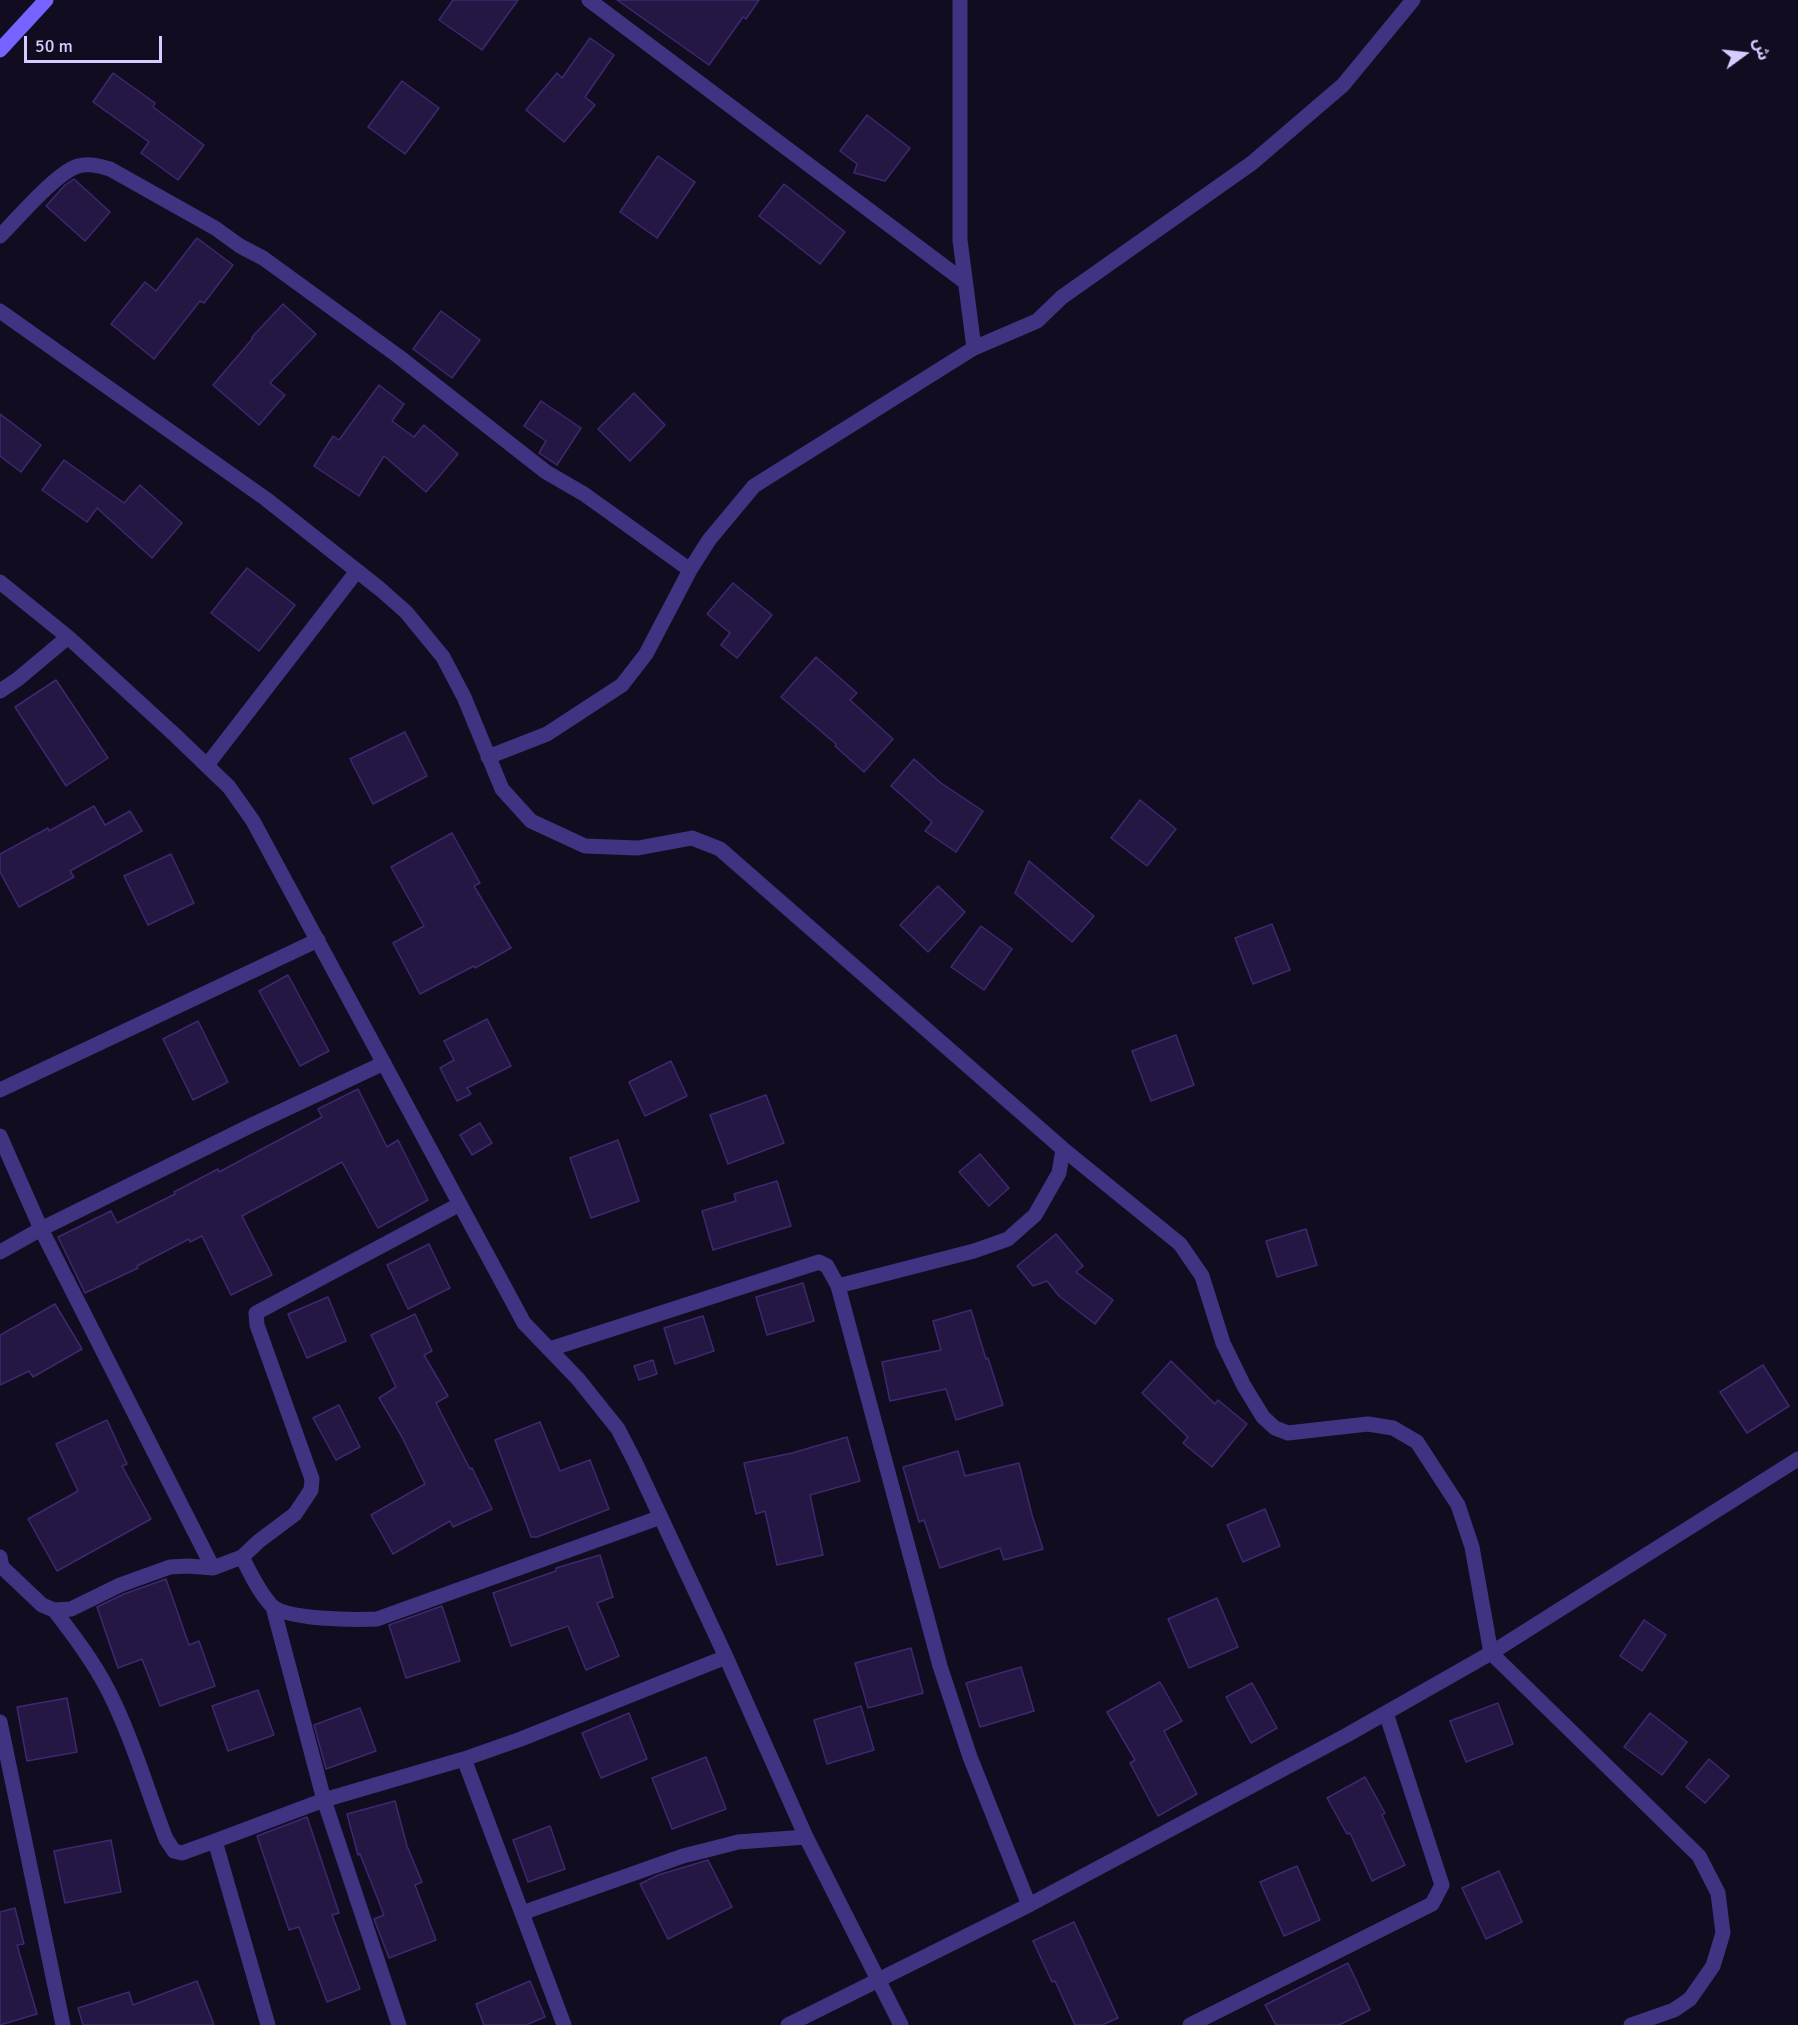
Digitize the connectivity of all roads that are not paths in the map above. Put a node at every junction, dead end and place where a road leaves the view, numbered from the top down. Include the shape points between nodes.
1 (46, 0) edge
2 (589, 0) edge
3 (960, 0) edge
4 (1413, 0) edge
5 (0, 50) edge
6 (0, 236) edge
7 (965, 282) junction
8 (0, 311) edge
9 (974, 348) junction
10 (690, 570) junction
11 (357, 571) junction
12 (0, 582) edge
13 (68, 637) junction
14 (0, 691) edge
15 (488, 757) junction
16 (207, 765) junction
17 (318, 940) junction
18 (384, 1063) junction
19 (0, 1090) edge
20 (0, 1136) edge
21 (1063, 1149) junction
22 (460, 1204) junction
23 (41, 1229) junction
24 (0, 1252) edge
25 (838, 1286) junction
26 (550, 1348) junction
27 (1798, 1459) edge
28 (661, 1517) junction
29 (242, 1557) junction
30 (1, 1564) edge
31 (213, 1568) junction
32 (273, 1607) junction
33 (54, 1610) junction
34 (1491, 1653) junction
35 (726, 1657) junction
36 (1386, 1713) junction
37 (0, 1722) edge
38 (464, 1759) junction
39 (324, 1800) junction
40 (806, 1837) junction
41 (215, 1841) junction
42 (1029, 1905) junction
43 (522, 1912) junction
44 (878, 1980) junction
45 (63, 2025) edge
46 (268, 2025) edge
47 (399, 2025) edge
48 (564, 2025) edge
49 (788, 2025) edge
50 (901, 2025) edge
51 (1190, 2025) edge
52 (1631, 2025) edge

1 - 5 main road
2 - 7 street
3 - 7 street via 960,240
4 - 9 street via 1343,85 1252,163 1062,297 1037,321
6 - 10 street via 59,177 76,166 110,168 263,258 398,356 546,472 584,494
7 - 9 street
8 - 11 street via 266,499
9 - 10 street via 754,486 709,540
10 - 15 street via 646,654 622,685 547,734
11 - 15 street via 406,612 443,657
11 - 16 street
12 - 13 street
13 - 14 street
13 - 16 street
15 - 21 street via 501,789 531,821 585,846 638,848 692,838 720,849
16 - 17 street via 229,787 253,821
17 - 18 street
17 - 19 street
18 - 22 street
18 - 23 street
20 - 23 street
21 - 25 street via 1059,1173 1035,1215 1008,1239
21 - 34 street via 1180,1244 1202,1276 1222,1343 1244,1386 1263,1417 1275,1428 1288,1433 1368,1424 1393,1428 1417,1442 1458,1505 1472,1547
22 - 26 street via 524,1323
22 - 29 street via 256,1313 312,1479 311,1490 294,1514
23 - 24 street
23 - 31 street
25 - 26 street via 827,1266 819,1262
25 - 42 street via 940,1666 970,1757
26 - 28 street via 618,1429
27 - 34 street
28 - 32 street via 377,1619 328,1619
28 - 35 street
29 - 31 street
29 - 32 street
30 - 33 street via 42,1605
31 - 33 street via 170,1568 120,1585 71,1609
32 - 39 street
33 - 41 street via 89,1655 107,1689 174,1851 183,1853
34 - 36 street
34 - 52 street via 1699,1856 1718,1893 1724,1933 1713,1966 1690,1999 1674,2010
35 - 38 street
35 - 40 street
36 - 42 street
36 - 51 street via 1442,1885 1432,1904
37 - 45 street
38 - 39 street
38 - 43 street
39 - 41 street
39 - 47 street
40 - 43 street via 738,1842 683,1856
40 - 44 street
41 - 46 street
42 - 44 street
43 - 48 street
44 - 49 street
44 - 50 street

